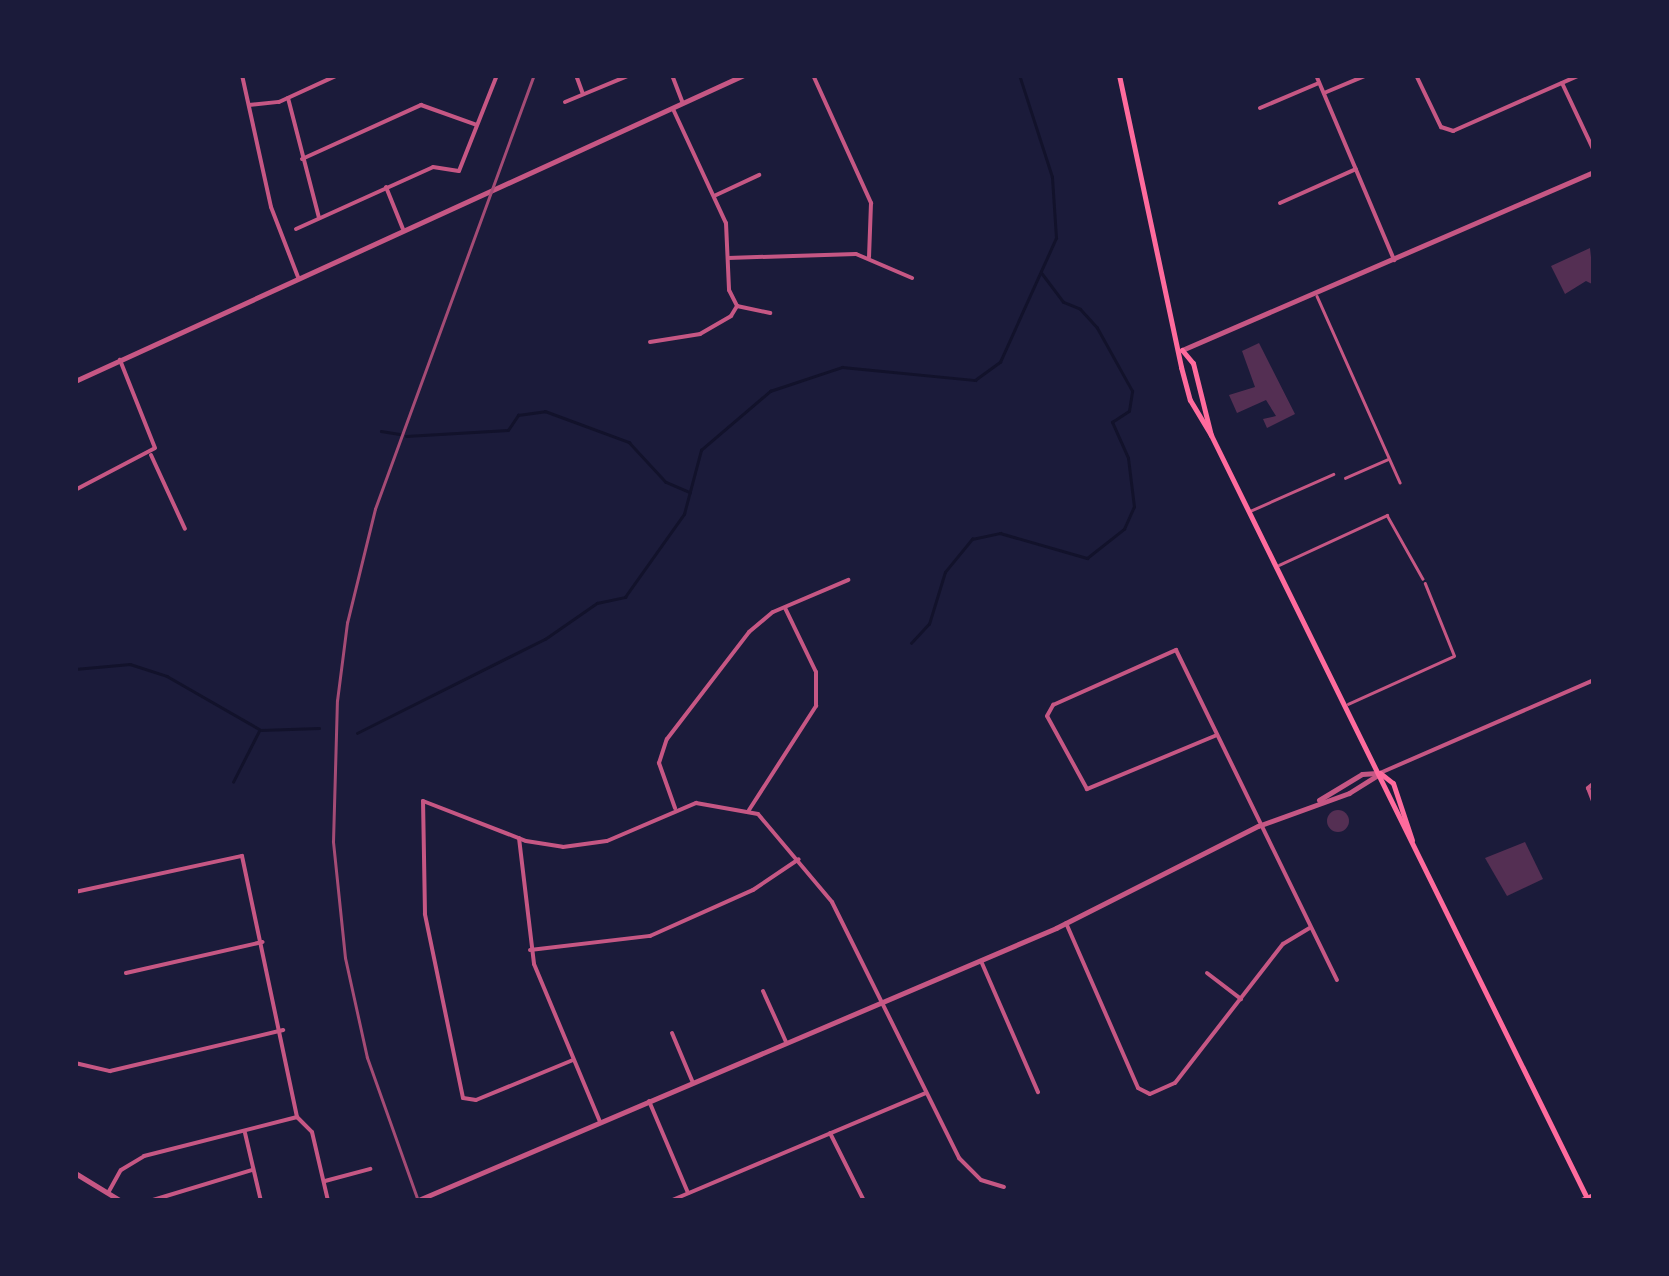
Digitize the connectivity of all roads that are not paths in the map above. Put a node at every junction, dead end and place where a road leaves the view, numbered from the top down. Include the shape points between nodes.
1 (242, 75) edge
2 (338, 75) edge
3 (497, 75) edge
4 (576, 75) edge
5 (630, 75) edge
6 (672, 75) edge
7 (744, 75) edge
8 (813, 75) edge
9 (1120, 75) edge
10 (1316, 75) edge
11 (1366, 75) edge
12 (1416, 75) edge
13 (1580, 75) edge
14 (729, 78) edge
15 (1319, 83) junction
16 (1562, 83) junction
17 (583, 94) junction
18 (1324, 94) junction
19 (288, 98) junction
20 (565, 102) dead end
21 (683, 103) junction
22 (248, 104) junction
23 (673, 108) junction
24 (1260, 108) dead end
25 (477, 125) junction
26 (1594, 151) edge
27 (302, 159) junction
28 (1356, 169) junction
29 (1594, 172) edge
30 (758, 175) dead end
31 (386, 187) junction
32 (714, 196) junction
33 (1280, 203) dead end
34 (319, 218) junction
35 (296, 229) dead end
36 (404, 230) junction
37 (869, 257) junction
38 (728, 258) junction
39 (1394, 260) junction
40 (298, 278) junction
41 (912, 278) dead end
42 (1316, 294) junction
43 (737, 306) junction
44 (770, 313) dead end
45 (650, 342) dead end
46 (1182, 350) junction
47 (120, 360) junction
48 (75, 381) edge
49 (1212, 435) junction
50 (151, 455) junction
51 (1389, 458) junction
52 (1333, 474) dead end
53 (1345, 478) dead end
54 (1400, 482) dead end
55 (75, 490) edge
56 (1250, 511) junction
57 (185, 529) dead end
58 (1278, 566) junction
59 (848, 580) dead end
60 (784, 607) junction
61 (1594, 680) edge
62 (1348, 704) junction
63 (1217, 735) junction
64 (1380, 773) junction
65 (1594, 783) edge
66 (1319, 800) junction
67 (1594, 804) edge
68 (675, 808) junction
69 (750, 810) junction
70 (1258, 826) junction
71 (519, 838) junction
72 (1412, 840) junction
73 (799, 859) junction
74 (75, 892) edge
75 (1066, 923) junction
76 (1310, 928) junction
77 (263, 942) junction
78 (530, 950) junction
79 (981, 962) junction
80 (126, 973) dead end
81 (1207, 973) dead end
82 (1337, 980) dead end
83 (764, 991) dead end
84 (1241, 1000) junction
85 (880, 1002) junction
86 (283, 1030) junction
87 (672, 1033) dead end
88 (786, 1042) junction
89 (573, 1060) junction
90 (75, 1063) edge
91 (693, 1083) junction
92 (1038, 1092) dead end
93 (926, 1093) junction
94 (649, 1101) junction
95 (298, 1116) junction
96 (600, 1122) junction
97 (245, 1133) junction
98 (830, 1133) junction
99 (370, 1169) dead end
100 (252, 1170) junction
101 (75, 1173) edge
102 (325, 1180) junction
103 (1004, 1187) dead end
104 (108, 1193) junction
105 (688, 1193) junction
106 (1588, 1199) edge
107 (154, 1200) edge
108 (121, 1201) edge
109 (261, 1201) edge
110 (328, 1201) edge
111 (416, 1201) edge
112 (670, 1201) edge
113 (864, 1201) edge

1 - 22 street
2 - 19 street
3 - 25 street
4 - 17 street
5 - 17 street
6 - 21 street
7 - 14 street
8 - 37 street via 870,203
9 - 46 main road
10 - 15 street
11 - 18 street
12 - 16 street via 1441,128 1454,131
13 - 16 street
14 - 21 street
15 - 18 street
15 - 24 street
16 - 26 street
17 - 20 street
18 - 28 street
19 - 22 street
19 - 27 street
21 - 23 street
22 - 40 street via 271,207
23 - 32 street
23 - 36 street
25 - 27 street via 421,105
25 - 31 street via 459,171 432,167
27 - 34 street
28 - 33 street
28 - 39 street
29 - 39 street
30 - 32 street
31 - 34 street
31 - 36 street
32 - 38 street via 726,223
34 - 35 street
36 - 40 street
37 - 38 street via 832,252
37 - 41 street
38 - 43 street
39 - 42 street
40 - 47 street
42 - 46 street
42 - 51 lane
43 - 44 street
43 - 45 street via 700,334
46 - 49 main road via 1193,363
46 - 49 main road via 1190,400
47 - 48 street
47 - 50 street via 156,438
49 - 56 main road
50 - 55 street
50 - 57 street via 174,491
51 - 53 lane
51 - 54 lane
52 - 56 lane
56 - 58 main road
58 - 62 main road
58 - 62 lane via 1387,514 1424,582 1454,656
59 - 60 street
60 - 68 street via 749,632 663,746 660,775
60 - 69 street via 816,672 816,706
61 - 64 street
62 - 64 main road
63 - 63 street via 1176,650 1053,705 1047,716 1087,789
63 - 70 street
64 - 66 street via 1358,789
64 - 66 street via 1362,774
64 - 72 main road via 1399,796
64 - 72 main road via 1381,789
65 - 67 street via 1588,788
66 - 70 street
68 - 69 street via 709,802
68 - 71 street via 586,846
69 - 73 street
70 - 75 street
70 - 76 street
71 - 78 street
71 - 89 street via 423,801 425,914 464,1098 476,1100
72 - 106 main road
73 - 78 street via 753,890 638,940
73 - 85 street via 832,902
74 - 77 street via 242,856
75 - 79 street
75 - 84 street via 1142,1092 1175,1082
76 - 82 street
76 - 84 street via 1284,944
77 - 80 street
77 - 86 street
78 - 89 street
79 - 85 street
79 - 92 street
81 - 84 street
83 - 88 street
85 - 88 street
85 - 93 street
86 - 90 street via 110,1071
86 - 95 street
87 - 91 street
88 - 91 street
89 - 96 street
91 - 94 street
93 - 98 street
93 - 103 street via 960,1158 980,1180
94 - 96 street
94 - 105 street
95 - 97 street
95 - 102 street via 312,1132
96 - 111 street
97 - 100 street
97 - 104 street via 144,1156 121,1170
98 - 105 street
98 - 113 street
99 - 102 street
100 - 107 street
100 - 109 street
101 - 104 street
102 - 110 street
104 - 108 street
105 - 112 street

